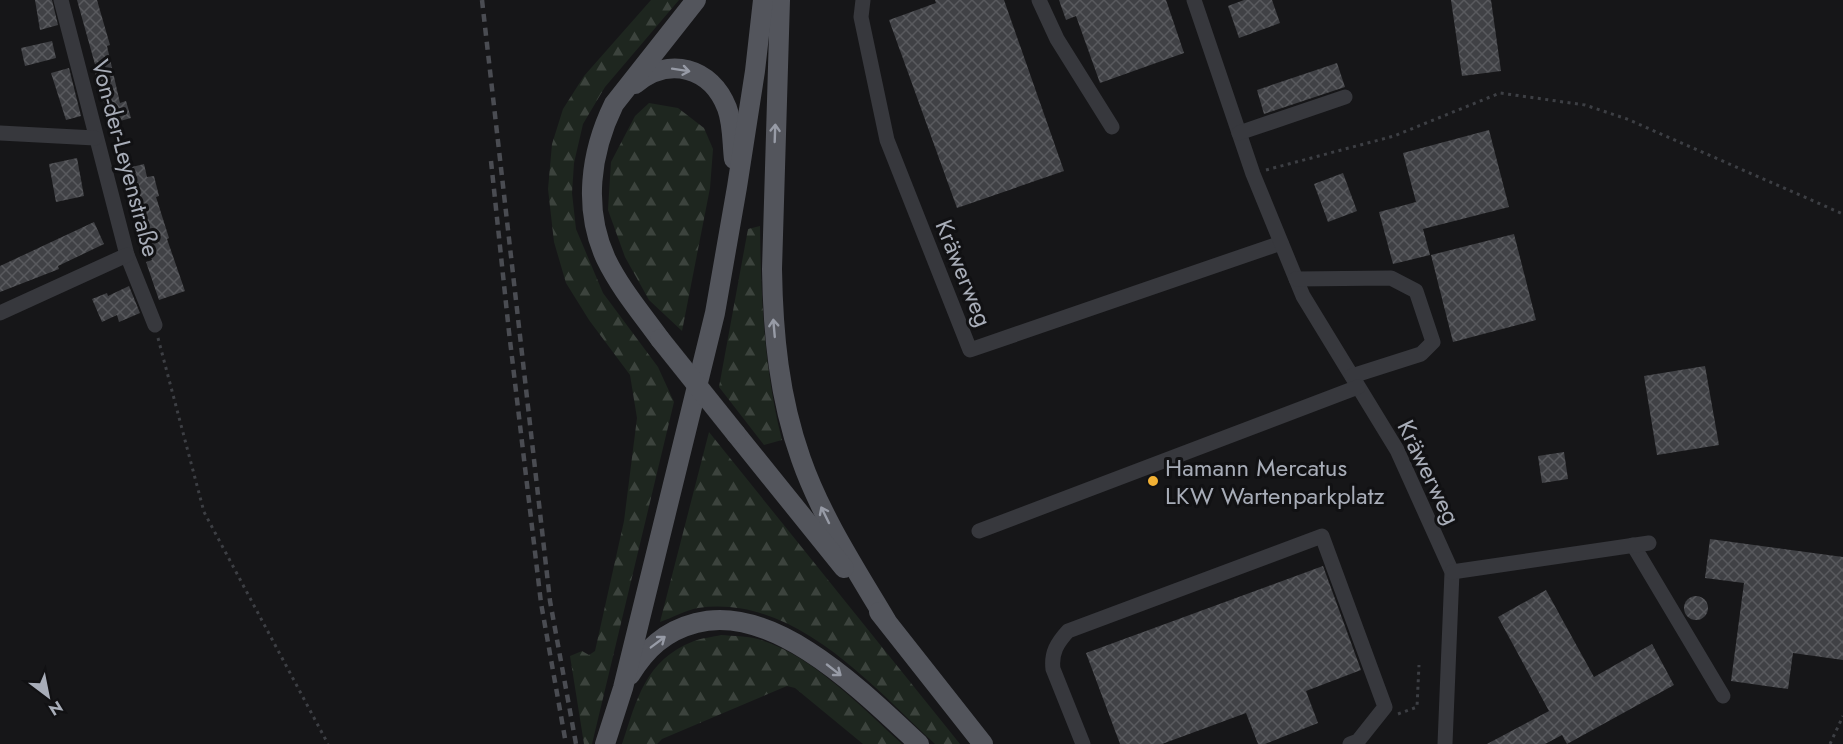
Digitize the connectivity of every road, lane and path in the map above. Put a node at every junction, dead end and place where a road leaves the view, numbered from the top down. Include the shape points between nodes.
1 (61, 0) edge
2 (696, 0) edge
3 (763, 0) edge
4 (780, 0) edge
5 (863, 0) edge
6 (1039, 0) edge
7 (1194, 0) edge
8 (1345, 97) dead end
9 (614, 104) junction
10 (1112, 127) dead end
11 (0, 133) edge
12 (1239, 133) junction
13 (95, 138) junction
14 (1253, 174) junction
15 (737, 187) junction
16 (1843, 214) edge
17 (1281, 243) junction
18 (127, 255) junction
19 (1296, 279) junction
20 (0, 313) edge
21 (155, 325) joint
22 (1355, 381) junction
23 (980, 531) dead end
24 (1649, 543) dead end
25 (1633, 545) junction
26 (1452, 572) junction
27 (886, 620) junction
28 (1419, 666) dead end
29 (623, 688) junction
30 (1723, 696) dead end
31 (1843, 716) edge
32 (1372, 723) junction
33 (1356, 743) edge
34 (328, 744) edge
35 (605, 744) edge
36 (919, 744) edge
37 (983, 744) edge
38 (1083, 744) edge
39 (1445, 744) edge
40 (1830, 744) edge

1 - 13 street, Von-der-Leyenstraße
2 - 9 main road
3 - 15 main road
27 -> 4 main road via 816,495 801,460 782,391 772,269
5 - 17 street, Kräwerweg via 861,17 887,140 970,350
6 - 10 street
7 - 12 street, Kräwerweg
8 - 12 street
9 -> 15 main road via 656,70 681,69 705,78 721,96 729,117
9 - 27 main road, bridge via 592,171 592,210 603,252 616,277 660,339
11 - 13 street
12 - 14 street, Kräwerweg
13 - 18 street, Von-der-Leyenstraße
14 - 16 path via 1394,136 1500,93 1585,105 1627,118
14 - 17 street, Kräwerweg
15 - 29 main road via 715,313
17 - 19 street, Kräwerweg
18 - 20 street
18 - 21 street, Von-der-Leyenstraße
19 - 22 street, Kräwerweg
19 - 22 street via 1390,278 1416,291 1433,342 1421,354
21 - 34 path via 204,512
22 - 23 street
22 - 26 street, Kräwerweg via 1397,450
24 - 25 street
25 - 26 street
25 - 30 street
26 - 39 street, Kräwerweg
27 - 37 main road
28 - 32 path via 1416,707
29 - 35 main road
29 -> 36 main road via 641,657 668,634 701,621 735,620 765,627 799,645 868,698
31 - 40 path
32 - 33 street
32 - 38 street via 1385,707 1322,536 1068,631 1055,649 1053,669

